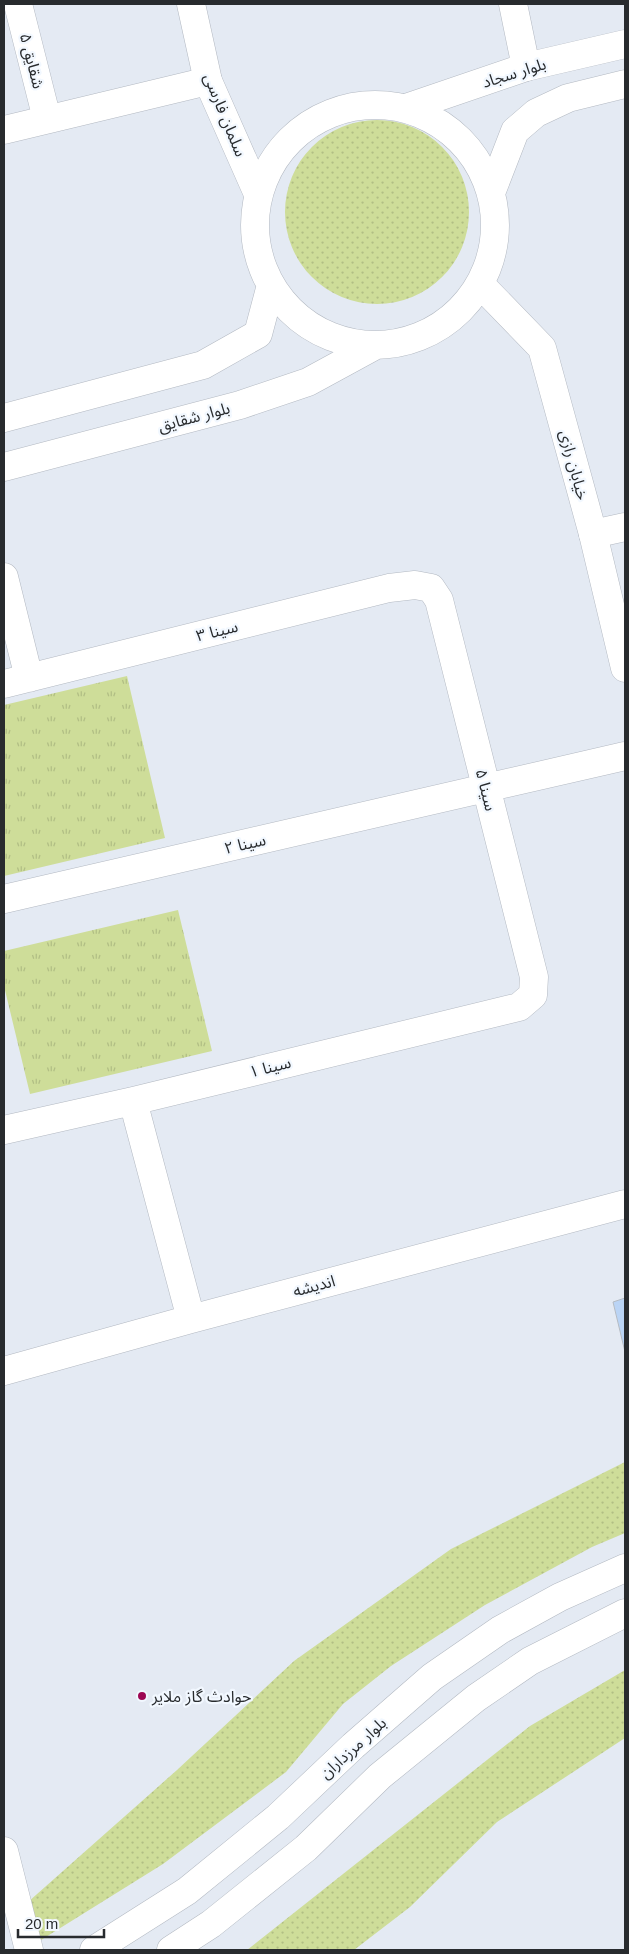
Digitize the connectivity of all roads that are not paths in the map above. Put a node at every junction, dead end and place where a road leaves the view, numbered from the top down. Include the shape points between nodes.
1 (18, 4) edge
2 (191, 4) edge
3 (513, 4) edge
4 (625, 44) edge
5 (526, 68) junction
6 (208, 81) junction
7 (625, 84) edge
8 (406, 108) junction
9 (47, 119) junction
10 (4, 130) edge
11 (491, 193) junction
12 (258, 194) junction
13 (480, 284) junction
14 (271, 285) junction
15 (376, 345) junction
16 (4, 418) edge
17 (4, 466) edge
18 (625, 527) edge
19 (593, 534) junction
20 (4, 577) edge
21 (431, 588) joint
22 (625, 668) edge
23 (16, 681) edge
24 (625, 756) edge
25 (485, 789) junction
26 (4, 899) edge
27 (533, 995) joint
28 (133, 1101) junction
29 (4, 1130) edge
30 (625, 1204) edge
31 (191, 1319) junction
32 (4, 1371) edge
33 (625, 1568) edge
34 (625, 1614) edge
35 (4, 1851) edge
36 (29, 1950) edge
37 (94, 1950) edge
38 (171, 1950) edge

1 - 9 main road, شقایق ۵
2 - 6 main road, سلمان فارسی
3 - 5 main road
4 - 5 main road, بلوار سجاد
5 - 8 main road, بلوار سجاد
6 - 9 main road
6 - 12 main road, سلمان فارسی
7 - 11 main road via 568,98 536,113 515,131
8 - 11 main road via 435,120 460,139 479,164
8 - 12 main road via 374,105 343,109 314,121 289,140 270,165
9 - 10 main road
11 - 13 main road via 496,224 492,255
12 - 14 main road via 254,225 257,249
13 - 15 main road via 461,309 436,328 407,340
13 - 19 main road, خیابان رازی via 542,348
14 - 15 main road via 290,310 315,329 344,341
14 - 16 main road via 258,334 203,365
15 - 17 main road, بلوار شقایق via 308,382 240,405
18 - 19 main road
19 - 22 main road, خیابان رازی
20 - 23 main road
21 - 23 main road, سینا ۳ via 415,585 389,588
21 - 25 main road, سینا ۵ via 439,600
24 - 25 main road, سینا ۲
25 - 26 main road, سینا ۲
25 - 27 main road, سینا ۵ via 534,977
27 - 28 main road, سینا ۱ via 519,1007
28 - 29 main road, سینا ۱
28 - 31 main road
30 - 31 main road, اندیشه
31 - 32 main road, اندیشه
33 - 37 main road, بلوار مرزداران via 560,1597 500,1630 432,1677 278,1818 210,1873
34 - 38 main road via 530,1661 476,1698 380,1776 306,1848 211,1924
35 - 36 main road

